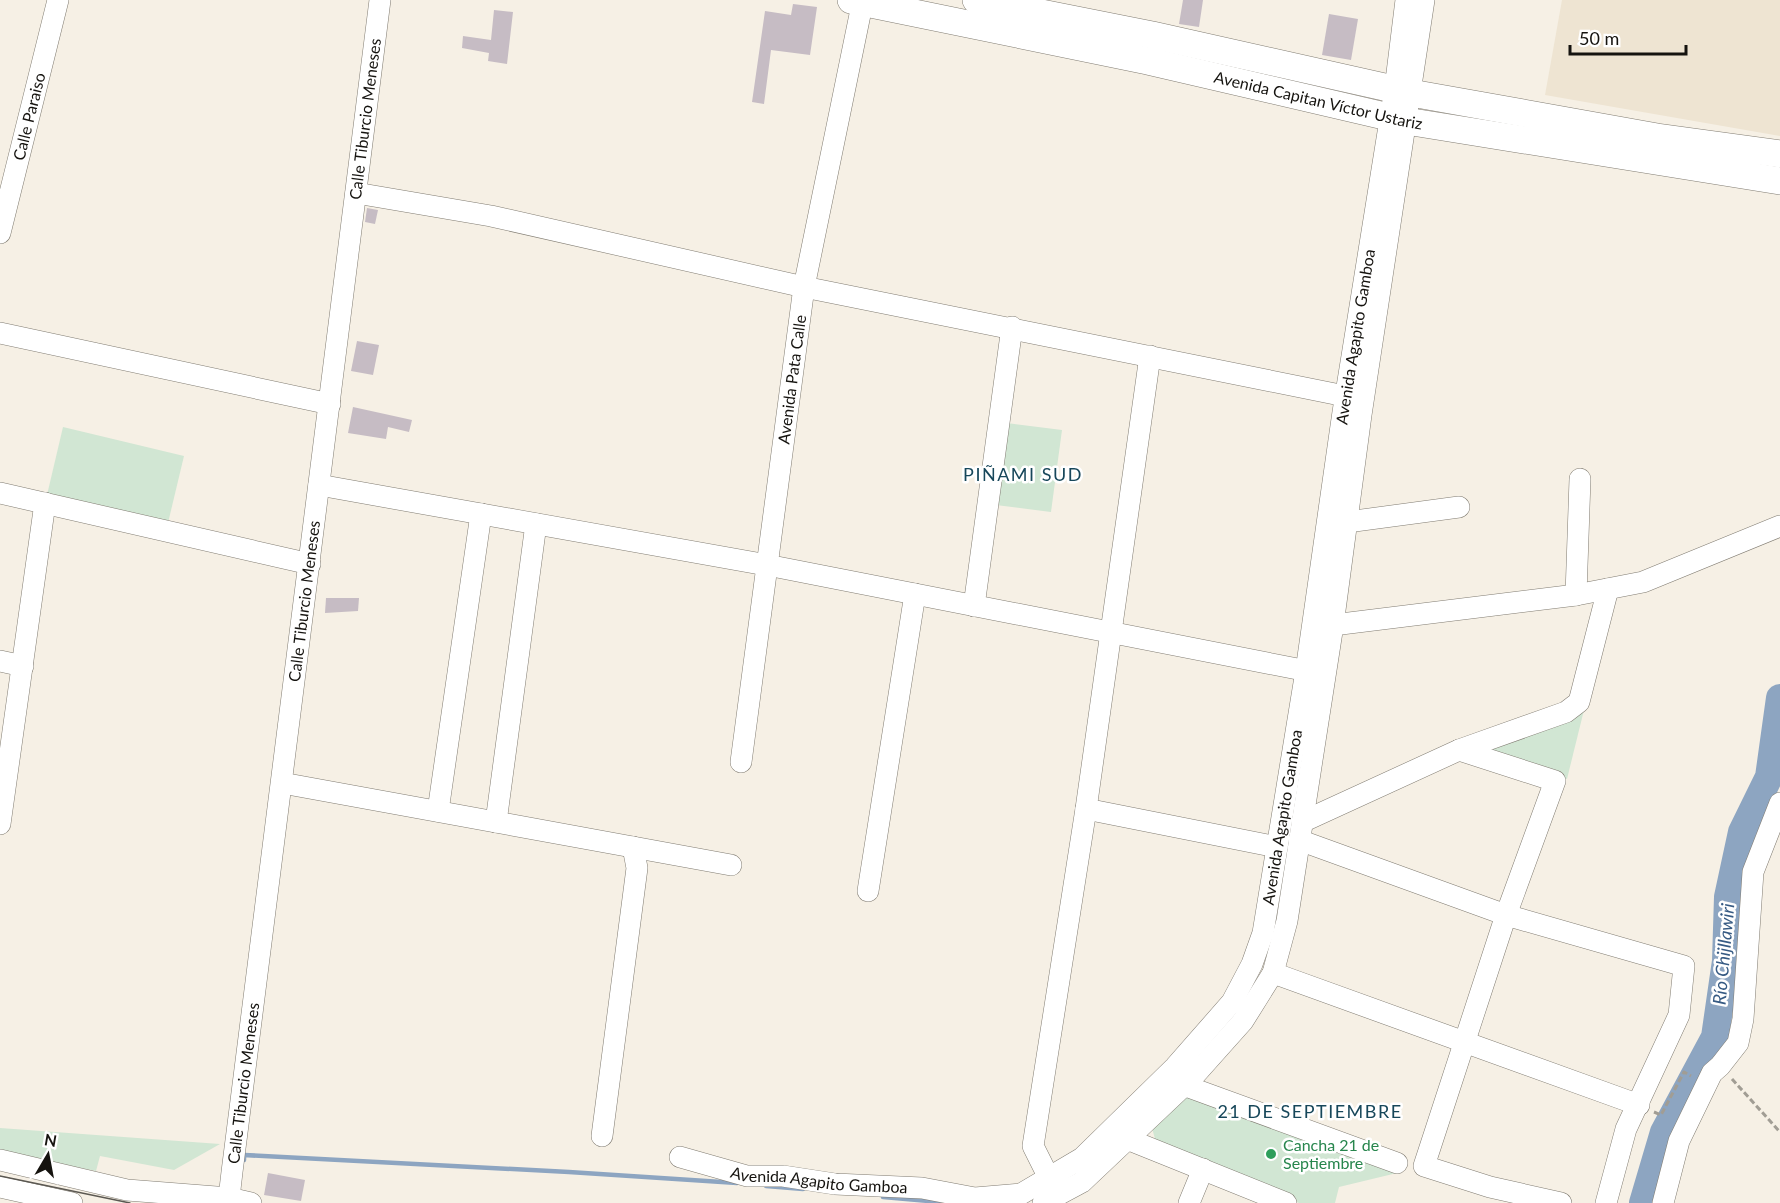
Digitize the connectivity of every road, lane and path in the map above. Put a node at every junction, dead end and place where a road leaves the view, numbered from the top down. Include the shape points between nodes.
1 (58, 0) edge
2 (380, 0) edge
3 (976, 0) edge
4 (1406, 0) edge
5 (1424, 0) edge
6 (866, 1) edge
7 (1403, 91) junction
8 (1398, 119) junction
9 (1780, 154) edge
10 (1780, 181) edge
11 (356, 193) junction
12 (0, 233) edge
13 (804, 286) junction
14 (1012, 327) junction
15 (0, 333) edge
16 (1150, 356) junction
17 (1345, 396) junction
18 (330, 404) junction
19 (1580, 479) dead end
20 (319, 485) junction
21 (0, 493) edge
22 (45, 503) junction
23 (1459, 507) dead end
24 (481, 514) junction
25 (1347, 522) junction
26 (536, 524) junction
27 (1780, 526) edge
28 (310, 564) junction
29 (766, 565) junction
30 (1608, 589) junction
31 (915, 594) junction
32 (1576, 595) junction
33 (974, 606) junction
34 (1333, 625) junction
35 (1110, 633) junction
36 (0, 661) edge
37 (22, 666) junction
38 (1315, 673) junction
39 (1460, 750) junction
40 (741, 762) dead end
41 (282, 783) junction
42 (1780, 803) edge
43 (1086, 809) junction
44 (438, 811) junction
45 (496, 822) junction
46 (0, 824) edge
47 (1301, 831) junction
48 (633, 847) junction
49 (1277, 847) junction
50 (731, 865) dead end
51 (868, 891) dead end
52 (1506, 915) junction
53 (1273, 973) junction
54 (1465, 1041) junction
55 (1720, 1066) junction
56 (1684, 1072) dead end
57 (1183, 1085) junction
58 (1639, 1105) junction
59 (1780, 1132) edge
60 (602, 1136) dead end
61 (1127, 1139) junction
62 (680, 1157) dead end
63 (0, 1160) edge
64 (1397, 1162) dead end
65 (1203, 1169) junction
66 (1049, 1178) junction
67 (0, 1187) edge
68 (227, 1201) edge
69 (72, 1203) edge
70 (251, 1203) edge
71 (1043, 1203) edge
72 (1189, 1203) edge
73 (1286, 1203) edge
74 (1561, 1203) edge
75 (1606, 1203) edge
76 (1663, 1203) edge

1 - 12 street, Calle Paraiso
2 - 11 street, Calle Tiburcio Meneses
3 - 7 main road, Avenida Capitan Víctor Ustariz
4 - 7 street, Avenida Agapito Gamboa
5 - 7 street, Avenida Agapito Gamboa
6 - 8 main road, Avenida Capitan Víctor Ustariz
6 - 13 street, Avenida Pata Calle
7 - 8 street, Avenida Agapito Gamboa
7 - 9 main road, Avenida Capitan Víctor Ustariz
8 - 10 main road, Avenida Capitan Víctor Ustariz
8 - 17 street, Avenida Agapito Gamboa
8 - 25 street, Avenida Agapito Gamboa
11 - 13 street via 491,216
11 - 18 street, Calle Tiburcio Meneses
13 - 14 street
13 - 29 street, Avenida Pata Calle
14 - 16 street
14 - 33 street
15 - 18 street
16 - 17 street
16 - 35 street
17 - 38 street, Avenida Agapito Gamboa
18 - 20 street, Calle Tiburcio Meneses
19 - 32 street
20 - 24 street
20 - 28 street, Calle Tiburcio Meneses
21 - 22 street
22 - 28 street
22 - 37 street
23 - 25 street
24 - 26 street
24 - 44 street
25 - 34 street, Avenida Agapito Gamboa
26 - 29 street
26 - 45 street
27 - 30 street via 1643,582
28 - 41 street, Calle Tiburcio Meneses
29 - 31 street
29 - 40 street, Avenida Pata Calle
30 - 32 street
30 - 39 street via 1579,702 1566,712
31 - 33 street
31 - 51 street
32 - 34 street
33 - 35 street
34 - 38 street, Avenida Agapito Gamboa
35 - 38 street
35 - 43 street
36 - 37 street
37 - 46 street
38 - 47 street, Avenida Agapito Gamboa
38 - 49 street, Avenida Agapito Gamboa
39 - 47 street
39 - 52 street via 1556,781
41 - 44 street
41 - 68 street, Calle Tiburcio Meneses
42 - 55 street via 1753,872 1738,1043
43 - 49 street
43 - 66 street via 1033,1146
44 - 45 street
45 - 48 street
47 - 52 street
47 - 53 street, Avenida Agapito Gamboa via 1287,921
48 - 50 street
48 - 60 street via 637,868
49 - 66 street, Avenida Agapito Gamboa via 1263,933 1232,1002 1175,1067 1082,1158
52 - 54 street
52 - 58 street via 1684,966 1679,1015
53 - 54 street
53 - 57 street, Avenida Agapito Gamboa via 1243,1021
54 - 58 street
54 - 74 street via 1424,1166
55 - 59 path
55 - 76 street via 1712,1073 1679,1141
56 - 58 path via 1661,1115
57 - 61 street, Avenida Agapito Gamboa
57 - 64 street
58 - 75 street via 1626,1129
61 - 65 street
61 - 71 street, Avenida Agapito Gamboa via 1082,1182
62 - 66 street, Avenida Agapito Gamboa via 747,1176 922,1188 975,1198 1021,1194
63 - 68 street via 128,1190
65 - 72 street
65 - 73 street
67 - 69 street
68 - 70 street

